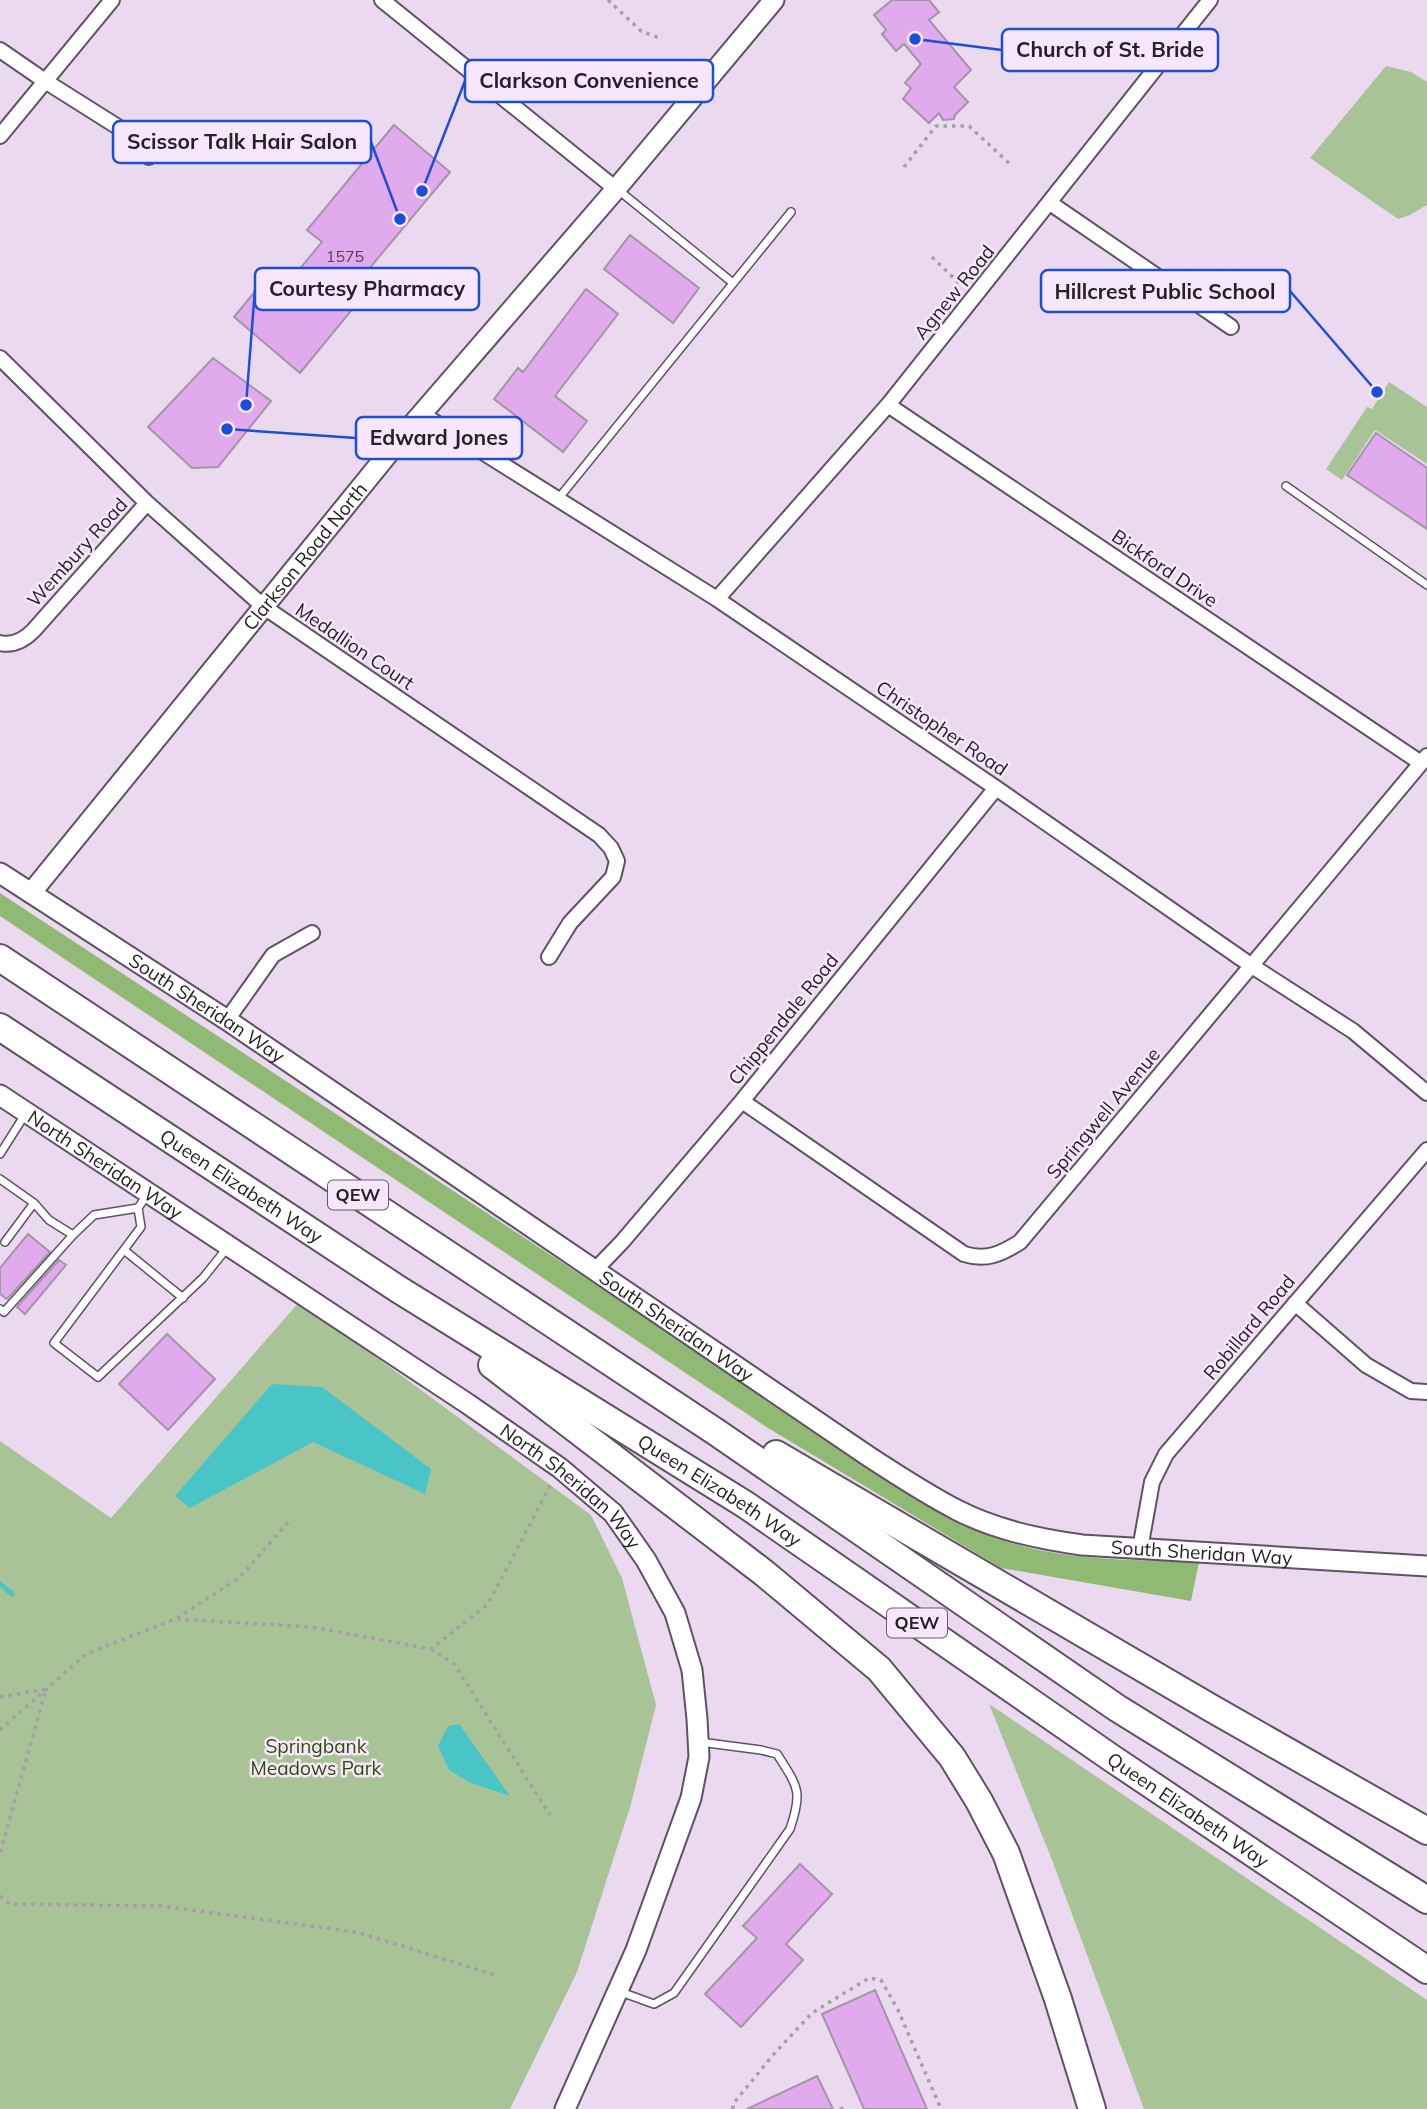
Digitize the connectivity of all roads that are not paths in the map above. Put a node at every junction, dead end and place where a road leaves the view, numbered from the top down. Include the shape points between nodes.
1 (112, 0) edge
2 (382, 0) edge
3 (774, 0) edge
4 (1210, 0) edge
5 (0, 50) edge
6 (45, 81) junction
7 (0, 136) edge
8 (149, 157) dead end
9 (616, 189) junction
10 (1050, 203) junction
11 (790, 212) dead end
12 (733, 284) junction
13 (1231, 327) dead end
14 (0, 358) edge
15 (888, 405) junction
16 (422, 414) junction
17 (1286, 486) dead end
18 (558, 499) junction
19 (147, 503) junction
20 (1427, 585) edge
21 (717, 599) junction
22 (264, 607) junction
23 (0, 643) edge
24 (1424, 759) edge
25 (996, 788) junction
26 (0, 873) edge
27 (31, 893) junction
28 (312, 933) dead end
29 (549, 957) dead end
30 (0, 958) edge
31 (1252, 966) junction
32 (227, 1020) junction
33 (0, 1027) edge
34 (1427, 1093) edge
35 (0, 1095) edge
36 (742, 1101) junction
37 (26, 1113) junction
38 (1427, 1150) edge
39 (0, 1154) edge
40 (0, 1180) edge
41 (143, 1201) junction
42 (34, 1203) junction
43 (73, 1235) junction
44 (2, 1243) edge
45 (229, 1247) junction
46 (124, 1250) junction
47 (596, 1270) junction
48 (398, 1289) junction
49 (183, 1298) junction
50 (1294, 1303) junction
51 (1, 1313) edge
52 (1427, 1392) edge
53 (716, 1432) junction
54 (1140, 1549) junction
55 (1427, 1566) edge
56 (698, 1742) junction
57 (1427, 1830) edge
58 (1427, 1900) edge
59 (1427, 1970) edge
60 (618, 1991) junction
61 (565, 2109) edge
62 (1092, 2109) edge

1 - 6 street
2 - 9 street
3 - 9 street, Clarkson Road North
4 - 10 street, Agnew Road
5 - 6 street
6 - 7 street
6 - 8 street via 118,127
9 - 12 lane
9 - 16 street, Clarkson Road North
10 - 13 street
10 - 15 street, Agnew Road
11 - 12 lane
12 - 18 lane
14 - 19 street, Medallion Court
15 - 21 street, Agnew Road
15 - 24 street, Bickford Drive
16 - 18 street, Christopher Road
16 - 22 street, Clarkson Road North
17 - 20 lane
18 - 21 street, Christopher Road
19 - 22 street, Medallion Court
19 - 23 street, Wembury Road via 33,631 23,640
21 - 25 street, Christopher Road
22 - 27 street, Clarkson Road North
22 - 29 street, Medallion Court via 599,835 611,848 617,861 613,877 570,923
24 - 31 street, Springwell Avenue
25 - 31 street, Christopher Road
25 - 36 street, Chippendale Road
26 - 27 street, South Sheridan Way
27 - 32 street, South Sheridan Way
28 - 32 street via 273,955
30 - 53 highway, QEW
31 - 34 street, Christopher Road via 1353,1031
31 - 36 street, Springwell Avenue via 1020,1242 1002,1254 978,1258 964,1254
32 - 47 street, South Sheridan Way
33 - 48 highway, Queen Elizabeth Way / QEW
35 - 37 street, North Sheridan Way
36 - 47 street, Chippendale Road
37 - 39 lane
37 - 41 street, North Sheridan Way
38 - 50 street, Robillard Road
40 - 42 lane
41 - 43 lane via 94,1215
41 - 45 street, North Sheridan Way
41 - 46 lane via 141,1227
42 - 43 lane via 49,1220
42 - 44 lane
43 - 51 lane
45 - 49 lane
45 - 56 street, North Sheridan Way via 468,1404 560,1468 613,1513 646,1559 675,1613 692,1670
46 - 49 lane
46 - 49 lane via 54,1343 98,1377
47 - 54 street, South Sheridan Way via 868,1456 957,1511 1047,1541
48 - 59 highway, Queen Elizabeth Way / QEW via 746,1505
48 - 62 highway via 764,1573 879,1669 952,1757 1006,1853
50 - 52 street via 1366,1365 1411,1391
50 - 54 street, Robillard Road via 1166,1454 1152,1482
53 - 57 highway via 758,1444
53 - 58 highway, QEW via 1117,1708
54 - 55 street, South Sheridan Way
56 - 60 street, North Sheridan Way via 691,1798
56 - 60 lane via 777,1754 794,1782 799,1804 790,1829 674,1993 654,2004
60 - 61 street, North Sheridan Way

